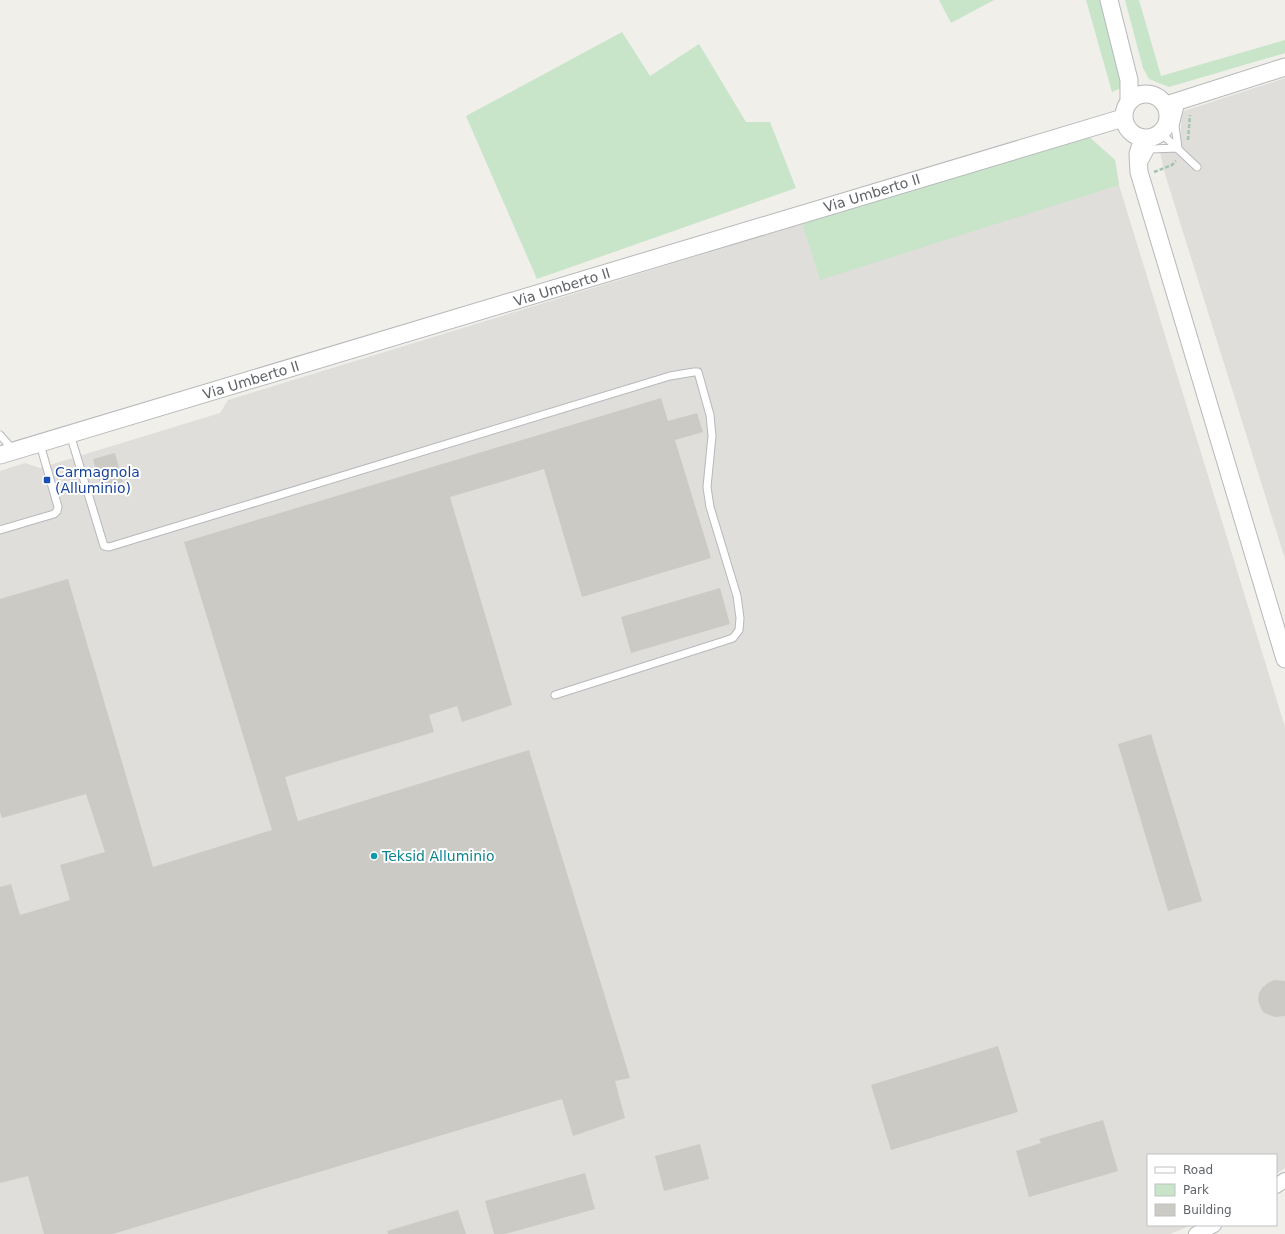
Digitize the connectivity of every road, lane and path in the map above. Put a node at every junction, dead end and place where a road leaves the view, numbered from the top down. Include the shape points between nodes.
1 (1109, 0) edge
2 (1119, 0) edge
3 (1285, 67) edge
4 (1147, 93) junction
5 (1182, 100) junction
6 (1129, 101) junction
7 (1123, 118) junction
8 (1161, 132) junction
9 (1143, 138) junction
10 (1181, 151) junction
11 (1197, 167) dead end
12 (1144, 173) junction
13 (70, 434) junction
14 (0, 435) edge
15 (40, 443) junction
16 (7, 453) edge
17 (0, 530) edge
18 (1285, 659) edge
19 (555, 695) dead end
20 (1212, 1226) edge
21 (1196, 1234) edge

1 - 6 street via 1129,80
2 - 4 street via 1138,78
3 - 5 street
4 - 5 street via 1161,99
4 - 6 street via 1137,95
5 - 8 street via 1169,114 1167,124
5 - 10 lane via 1175,126
5 - 10 path via 1189,116 1189,138
6 - 7 street via 1124,108
7 - 9 street via 1126,127 1133,134
7 - 13 street, Via Umberto II
8 - 9 street via 1153,137
8 - 10 lane
9 - 12 street via 1138,154
10 - 11 lane
10 - 12 path via 1172,165
10 - 12 lane via 1151,149
12 - 18 street
13 - 15 street, Via Umberto II
13 - 19 lane via 104,546 109,547 670,376 698,372 710,415 712,436 707,488 710,507 737,596 739,630 733,638
14 - 16 lane
15 - 16 street, Via Umberto II
15 - 17 lane via 57,511
20 - 21 street

